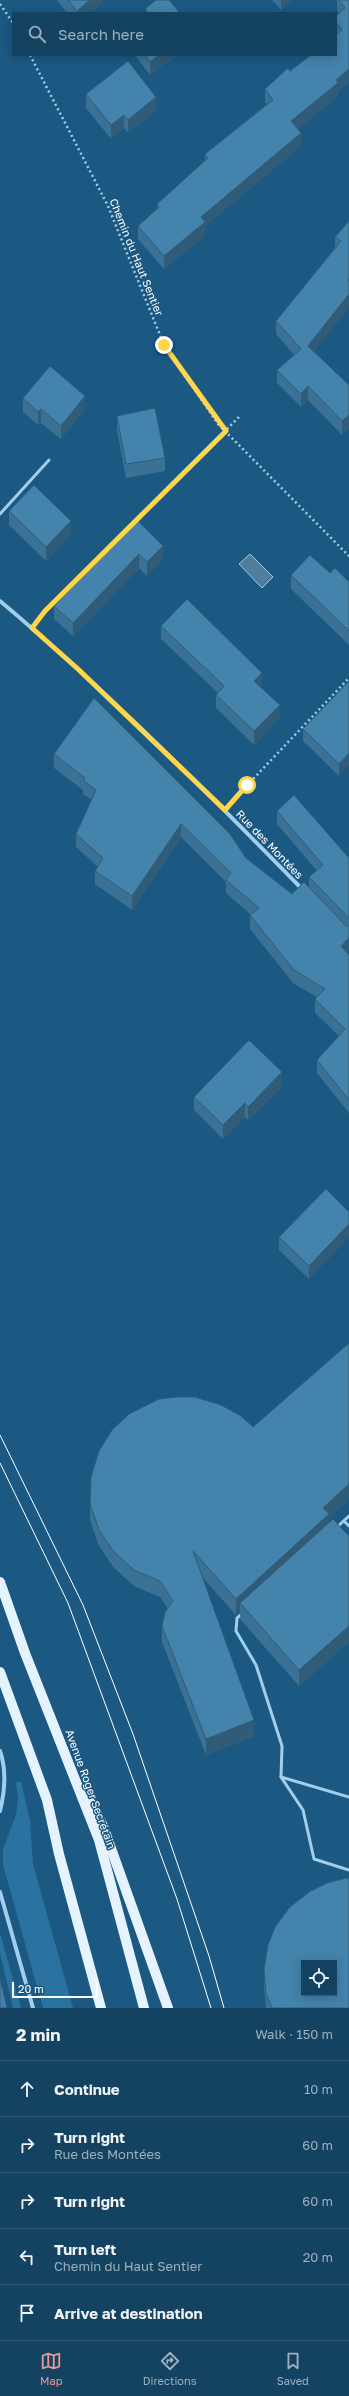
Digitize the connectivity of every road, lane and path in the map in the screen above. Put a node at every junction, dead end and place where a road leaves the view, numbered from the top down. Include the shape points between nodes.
1 (0, 4) edge
2 (12, 22) edge
3 (31, 56) edge
4 (241, 415) dead end
5 (226, 431) junction
6 (49, 460) dead end
7 (0, 514) edge
8 (133, 523) edge
9 (122, 534) edge
10 (349, 556) edge
11 (0, 601) edge
12 (32, 628) junction
13 (349, 678) edge
14 (225, 810) junction
15 (307, 895) edge
16 (349, 1516) edge
17 (344, 1521) junction
18 (349, 1526) edge
19 (333, 1531) edge
20 (0, 1582) edge
21 (248, 1608) edge
22 (0, 1672) edge
23 (0, 1751) edge
24 (66, 1756) junction
25 (281, 1777) junction
26 (349, 1797) edge
27 (0, 1811) edge
28 (349, 1870) edge
29 (0, 1892) edge
30 (99, 2005) edge
31 (33, 2008) edge
32 (144, 2008) edge
33 (168, 2008) edge

1 - 2 path
3 - 5 path, Chemin du Haut Sentier via 108,206 164,345
4 - 5 path
5 - 8 path
5 - 10 path, Chemin du Haut Sentier
6 - 7 lane
9 - 12 path via 45,611
11 - 12 street, Rue des Montées
12 - 14 street, Rue des Montées
13 - 14 path
14 - 15 street, Rue des Montées
16 - 17 lane
17 - 18 lane
17 - 19 lane
20 - 24 main road, Avenue Roger Secrétain
21 - 25 lane via 237,1618 236,1631 256,1665 282,1746
22 - 30 main road via 47,1800
23 - 27 street via 5,1772 5,1792
24 - 32 main road, Avenue Roger Secrétain via 99,1840
24 - 33 main road via 103,1826
25 - 26 lane
25 - 28 lane via 303,1810 314,1859
29 - 31 street

